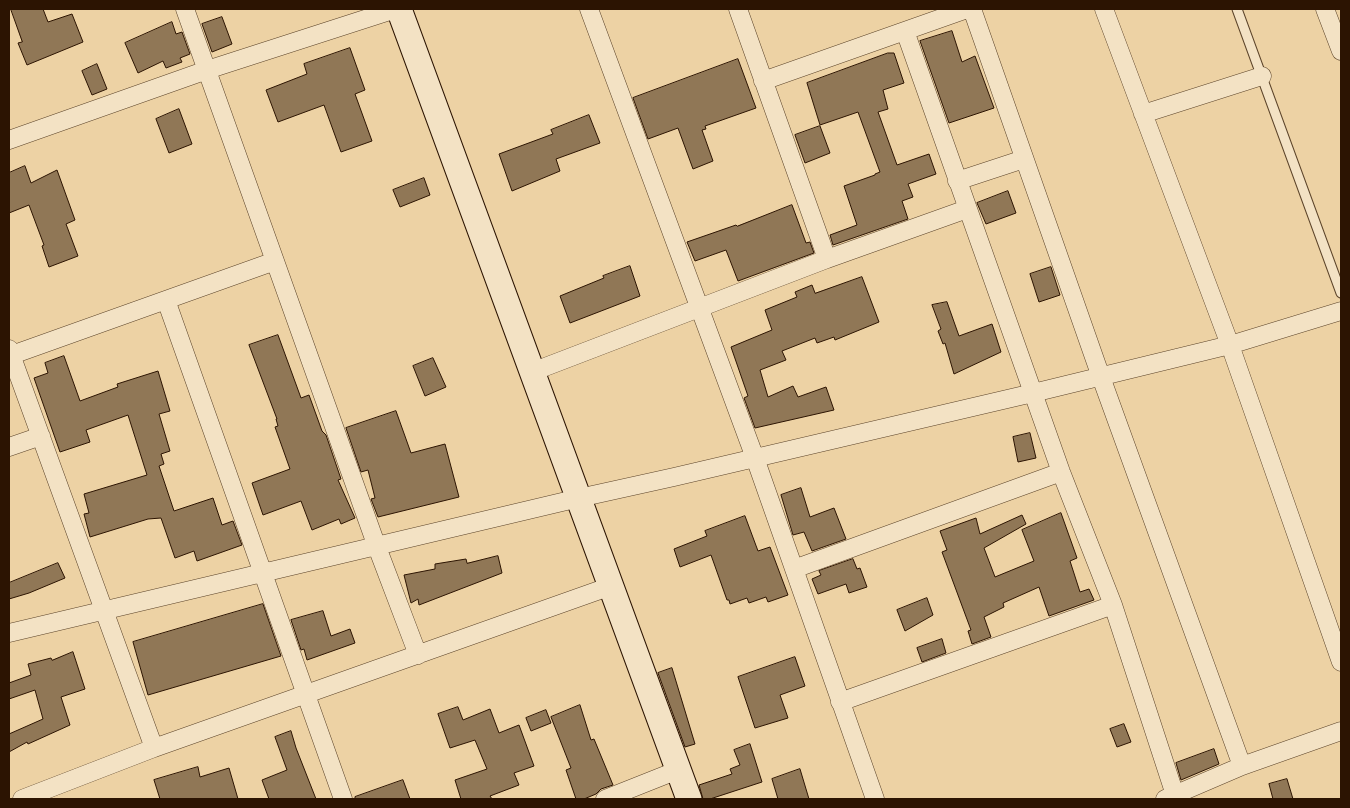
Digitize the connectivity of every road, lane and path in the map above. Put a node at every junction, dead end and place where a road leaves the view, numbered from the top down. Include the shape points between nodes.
1 (185, 9) edge
2 (397, 9) edge
3 (589, 9) edge
4 (738, 9) edge
5 (966, 9) edge
6 (972, 9) edge
7 (1104, 9) edge
8 (1237, 9) edge
9 (1325, 9) edge
10 (905, 31) junction
11 (1341, 52) edge
12 (207, 70) junction
13 (1262, 76) junction
14 (763, 81) junction
15 (1143, 114) junction
16 (9, 140) edge
17 (1024, 159) junction
18 (957, 181) junction
19 (967, 209) junction
20 (827, 259) junction
21 (275, 261) junction
22 (1341, 293) edge
23 (166, 300) junction
24 (700, 307) junction
25 (1341, 311) edge
26 (1230, 345) junction
27 (9, 353) edge
28 (532, 372) junction
29 (1101, 377) junction
30 (1033, 393) junction
31 (41, 436) junction
32 (9, 447) edge
33 (755, 458) junction
34 (1061, 472) junction
35 (578, 498) junction
36 (377, 547) junction
37 (794, 569) junction
38 (264, 573) junction
39 (611, 586) junction
40 (1113, 605) junction
41 (103, 611) junction
42 (9, 633) edge
43 (418, 655) junction
44 (1341, 662) edge
45 (306, 694) junction
46 (840, 702) junction
47 (1341, 731) edge
48 (154, 748) junction
49 (1242, 766) junction
50 (678, 770) junction
51 (1170, 797) edge
52 (22, 799) edge
53 (343, 799) edge
54 (605, 799) edge
55 (689, 799) edge
56 (875, 799) edge

1 - 12 street
2 - 12 street
2 - 28 street
3 - 24 street
4 - 14 street
5 - 10 street
6 - 17 street
7 - 15 street
8 - 13 lane
9 - 11 street
10 - 14 street
10 - 18 street
12 - 16 street
12 - 21 street
13 - 15 street
13 - 22 lane
14 - 20 street
15 - 26 street
17 - 18 street
17 - 29 street
18 - 19 street
19 - 20 street
19 - 30 street
20 - 24 street
21 - 23 street
21 - 36 street
23 - 27 street
23 - 38 street
24 - 28 street
24 - 33 street
25 - 26 street
26 - 29 street
26 - 44 street
27 - 31 street
28 - 35 street
29 - 30 street
29 - 49 street
30 - 33 street
30 - 34 street
31 - 32 street
31 - 41 street
33 - 35 street
33 - 37 street
34 - 37 street
34 - 40 street
35 - 36 street
35 - 39 street
36 - 38 street
36 - 43 street
37 - 46 street
38 - 41 street
38 - 45 street
39 - 43 street
39 - 50 street
40 - 46 street
40 - 51 street
41 - 42 street
41 - 48 street
43 - 45 street
45 - 48 street
45 - 53 street
46 - 56 street
47 - 49 street
48 - 52 street
49 - 51 street
50 - 54 street
50 - 55 street

